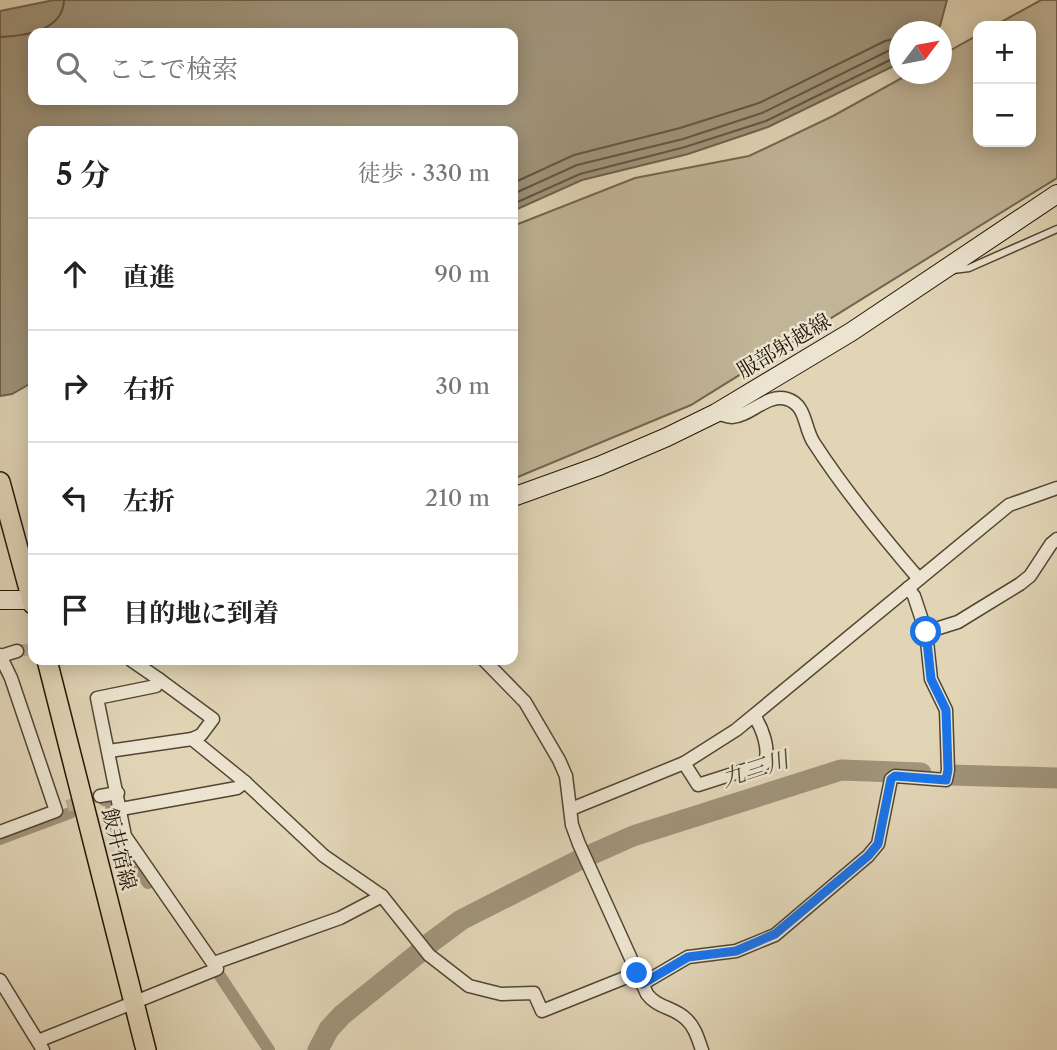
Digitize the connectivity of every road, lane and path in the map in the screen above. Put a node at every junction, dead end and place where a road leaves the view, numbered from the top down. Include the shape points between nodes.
1 (1057, 194) edge
2 (1057, 229) edge
3 (941, 271) junction
4 (716, 413) junction
5 (0, 482) edge
6 (1057, 488) edge
7 (518, 495) edge
8 (1057, 539) edge
9 (919, 579) junction
10 (28, 585) edge
11 (908, 588) junction
12 (28, 596) edge
13 (0, 600) edge
14 (926, 632) junction
15 (18, 651) tunnel mouth
16 (1, 655) edge
17 (48, 665) edge
18 (138, 665) edge
19 (489, 665) edge
20 (160, 680) junction
21 (754, 716) junction
22 (192, 739) junction
23 (109, 751) junction
24 (684, 763) junction
25 (244, 782) junction
26 (118, 793) junction
27 (100, 796) tunnel mouth
28 (121, 809) junction
29 (571, 809) junction
30 (0, 832) edge
31 (382, 895) junction
32 (214, 963) junction
33 (639, 979) junction
34 (2, 986) edge
35 (134, 1003) junction
36 (41, 1046) edge
37 (146, 1050) edge
38 (702, 1050) edge

1 - 3 main road, 服部射越線
2 - 3 lane via 968,268
3 - 4 main road, 服部射越線 via 851,332
4 - 7 main road, 服部射越線
4 - 9 street via 732,417 774,400 792,400 805,419 811,440 871,523
5 - 10 main road
6 - 9 street via 1009,505
8 - 14 street via 1020,584 958,622
9 - 11 street
11 - 14 street
11 - 21 street
12 - 13 main road
14 - 33 street via 931,679 946,710 946,780 891,779 878,844 775,934 736,951 688,957
15 - 16 street
16 - 30 street via 61,809
17 - 35 main road, 飯井宿線
18 - 20 street
19 - 29 street via 525,702 540,726 566,776
20 - 22 street via 213,719
20 - 23 street via 156,687 97,698
21 - 24 street
21 - 24 street via 760,724 767,758 764,764 698,785
22 - 23 street
22 - 25 street
23 - 26 street
24 - 29 street
25 - 28 street via 237,788
25 - 31 street via 324,856
26 - 27 street
26 - 28 street
28 - 32 street via 128,843
29 - 33 street via 579,844
31 - 32 street via 340,918
31 - 33 street via 429,955 469,986 501,994 534,993 542,1011
32 - 35 street via 216,969
33 - 38 street via 651,1000 686,1018
34 - 36 street
35 - 36 street
35 - 37 main road, 飯井宿線

